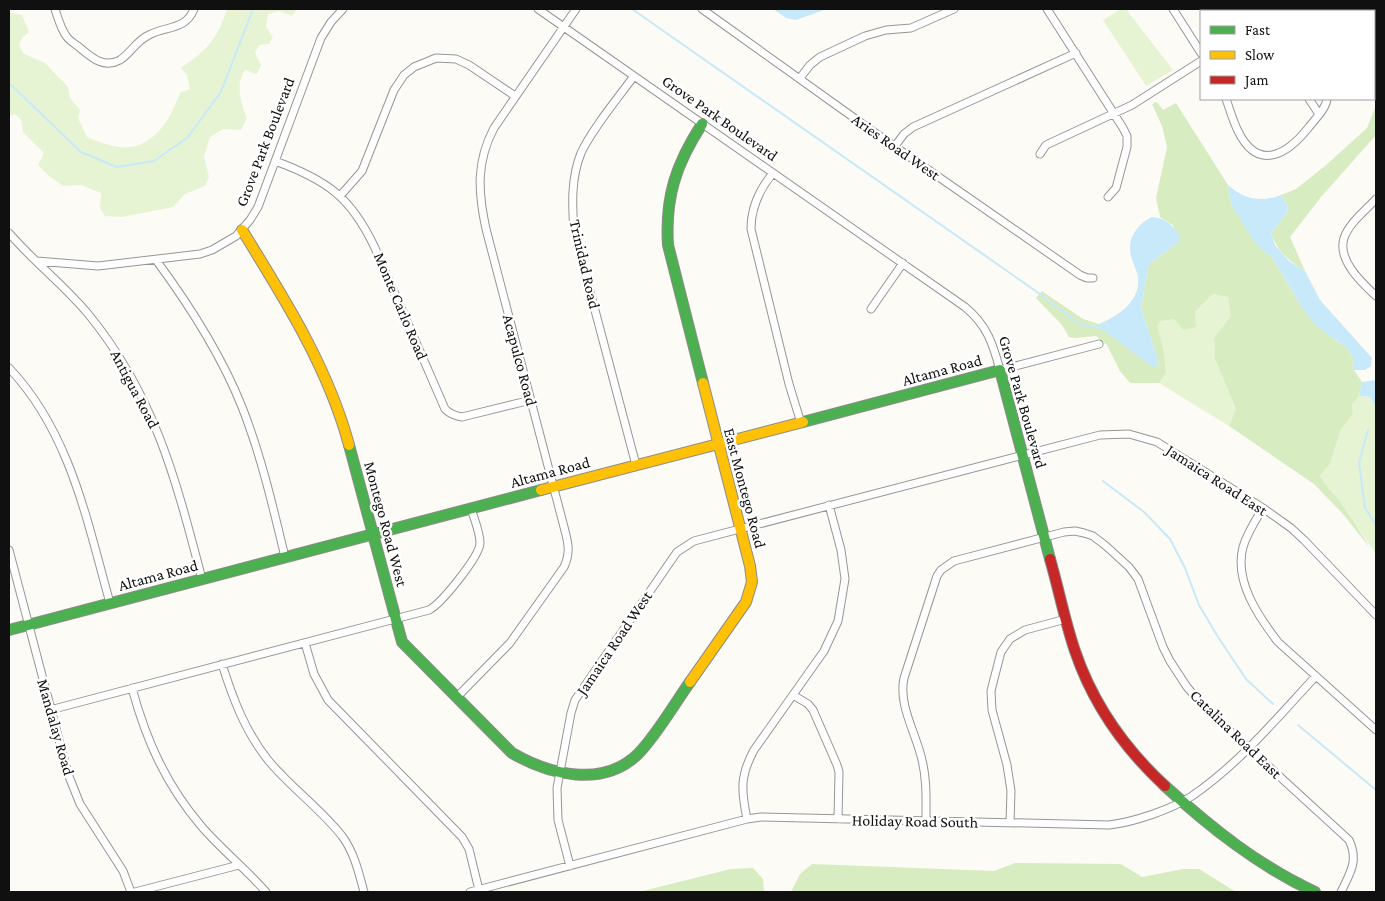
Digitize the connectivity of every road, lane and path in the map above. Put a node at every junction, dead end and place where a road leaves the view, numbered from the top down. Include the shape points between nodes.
1 (55, 9) edge
2 (194, 9) edge
3 (343, 9) edge
4 (538, 9) edge
5 (576, 9) edge
6 (702, 9) edge
7 (954, 9) edge
8 (1047, 9) edge
9 (1173, 9) edge
10 (563, 27) junction
11 (1200, 51) edge
12 (1076, 53) junction
13 (1200, 62) edge
14 (634, 76) junction
15 (800, 78) junction
16 (515, 96) junction
17 (1226, 100) edge
18 (1310, 100) edge
19 (1327, 100) edge
20 (1114, 114) junction
21 (1319, 114) junction
22 (702, 124) junction
23 (895, 146) junction
24 (1040, 154) dead end
25 (275, 161) junction
26 (773, 174) junction
27 (340, 196) junction
28 (1108, 197) dead end
29 (1376, 199) edge
30 (242, 230) junction
31 (9, 233) edge
32 (156, 260) junction
33 (37, 261) junction
34 (903, 264) junction
35 (1093, 278) dead end
36 (1376, 296) edge
37 (871, 309) dead end
38 (1099, 344) dead end
39 (9, 368) edge
40 (1000, 370) junction
41 (531, 400) junction
42 (801, 422) junction
43 (718, 444) junction
44 (1022, 454) junction
45 (636, 465) junction
46 (554, 487) junction
47 (829, 505) junction
48 (471, 508) junction
49 (1263, 508) junction
50 (740, 529) junction
51 (373, 534) junction
52 (1044, 537) junction
53 (9, 550) edge
54 (285, 557) junction
55 (202, 579) junction
56 (110, 603) junction
57 (1376, 615) edge
58 (396, 619) junction
59 (1066, 620) junction
60 (28, 625) junction
61 (9, 630) edge
62 (305, 643) junction
63 (222, 664) junction
64 (1316, 676) junction
65 (132, 688) junction
66 (793, 694) junction
67 (457, 697) junction
68 (50, 710) junction
69 (1376, 730) edge
70 (1250, 749) junction
71 (560, 772) junction
72 (1182, 801) junction
73 (747, 819) junction
74 (838, 819) junction
75 (926, 821) junction
76 (1010, 823) junction
77 (239, 865) junction
78 (570, 866) junction
79 (480, 890) junction
80 (130, 892) edge
81 (135, 892) edge
82 (266, 892) edge
83 (364, 892) edge
84 (470, 892) edge
85 (1314, 892) edge
86 (1342, 892) edge

1 - 2 street via 67,38 100,63 118,61 148,35 182,24
3 - 25 street, Grove Park Boulevard via 321,38
4 - 10 street, Grove Park Boulevard
5 - 10 street, Acapulco Road
6 - 15 street, Aries Road West
7 - 15 street via 911,28 865,36 820,57
8 - 12 street
9 - 11 street
10 - 14 street, Grove Park Boulevard
10 - 16 street, Acapulco Road
12 - 20 street
12 - 23 street via 914,127
13 - 20 street
14 - 22 street, Grove Park Boulevard
14 - 45 street, Trinidad Road via 588,140 576,170 572,200 574,231
15 - 23 street, Aries Road West
16 - 27 street via 456,59 436,58 414,67 404,74 394,90 362,171
16 - 41 street, Acapulco Road via 488,139 482,158 480,189 486,229
17 - 21 street via 1244,141 1261,156 1268,157 1288,148
18 - 21 street
19 - 21 street
20 - 24 street via 1046,145
20 - 28 street via 1127,136 1116,188
22 - 26 street, Grove Park Boulevard
22 - 43 street, East Montego Road via 679,163 671,186 666,227 671,262
23 - 35 street, Aries Road West via 1080,275
25 - 27 street, Monte Carlo Road via 317,178
25 - 30 street, Grove Park Boulevard via 258,207
26 - 34 street, Grove Park Boulevard
26 - 42 street via 756,199 751,229
27 - 41 street, Monte Carlo Road via 368,232 445,409 462,416
29 - 36 street via 1350,228 1343,245 1348,264
30 - 32 street, Grove Park Boulevard via 212,250 188,257
30 - 51 street, Montego Road West via 297,319 328,384 348,440
31 - 33 street, Antigua Road
32 - 33 street, Grove Park Boulevard via 90,266
32 - 54 street via 201,325 234,388 256,446
33 - 55 street, Antigua Road via 88,314 140,393 172,472
34 - 37 street
34 - 40 street, Grove Park Boulevard via 974,314 990,338
38 - 40 street, Altama Road
39 - 56 street via 45,418 71,469
40 - 42 street, Altama Road
40 - 44 street, Grove Park Boulevard
41 - 46 street, Acapulco Road
42 - 43 street, Altama Road
43 - 45 street, Altama Road
43 - 50 street, East Montego Road
44 - 47 street, Jamaica Road East
44 - 49 street, Jamaica Road East via 1100,435 1115,433 1143,437 1170,449
44 - 52 street, Grove Park Boulevard
45 - 46 street, Altama Road
46 - 48 street, Altama Road
46 - 67 street, Acapulco Road via 569,547 564,567 510,643
47 - 50 street, Jamaica Road West
47 - 66 street via 844,564 842,605 824,651
48 - 51 street, Altama Road
48 - 58 street via 480,541 476,557 435,608
49 - 57 street, Jamaica Road East via 1304,540
49 - 64 street via 1243,547 1241,559 1245,584 1251,601 1278,642
50 - 71 street, Jamaica Road West via 694,541 676,552 575,700
50 - 71 street, East Montego Road via 751,570 748,597 644,747 630,761 612,770 593,774
51 - 54 street, Altama Road
51 - 58 street, Montego Road West
52 - 59 street, Grove Park Boulevard
52 - 70 street, Catalina Road East via 1064,532 1084,533 1120,556 1138,579 1163,647 1180,677 1206,709
52 - 75 street, Catalina Road East via 954,561 937,576 903,688 925,773
53 - 60 street, Mandalay Road
54 - 55 street, Altama Road
55 - 56 street, Altama Road
56 - 60 street, Altama Road
58 - 62 street
58 - 67 street, Montego Road West via 406,647
59 - 72 street, Grove Park Boulevard via 1086,679 1103,711 1137,757
59 - 76 street via 1025,630 1010,639 1001,652 991,692 992,710 1011,791
60 - 61 street, Altama Road
60 - 68 street, Mandalay Road
62 - 63 street
62 - 79 street via 314,674 328,700 462,837 469,849
63 - 65 street
63 - 83 street via 238,713 248,731 269,762 342,837 357,866
64 - 69 street
64 - 70 street, Holiday Road South
65 - 68 street
65 - 77 street via 148,740 168,782 202,827
66 - 73 street via 748,762 742,786
66 - 74 street via 814,710 837,765
67 - 71 street, Montego Road West via 512,753 531,764
68 - 80 street, Mandalay Road via 80,804 123,871
70 - 72 street, Holiday Road South
70 - 86 street, Catalina Road East via 1350,840 1354,850 1353,866
71 - 78 street, Jamaica Road West via 558,820
72 - 76 street, Holiday Road South via 1125,823
72 - 85 street, Grove Park Boulevard via 1226,839
73 - 74 street, Holiday Road South
73 - 78 street, Holiday Road South
74 - 75 street, Holiday Road South
75 - 76 street, Holiday Road South
77 - 81 street
77 - 82 street
78 - 79 street, Holiday Road South
79 - 84 street, Holiday Road South

